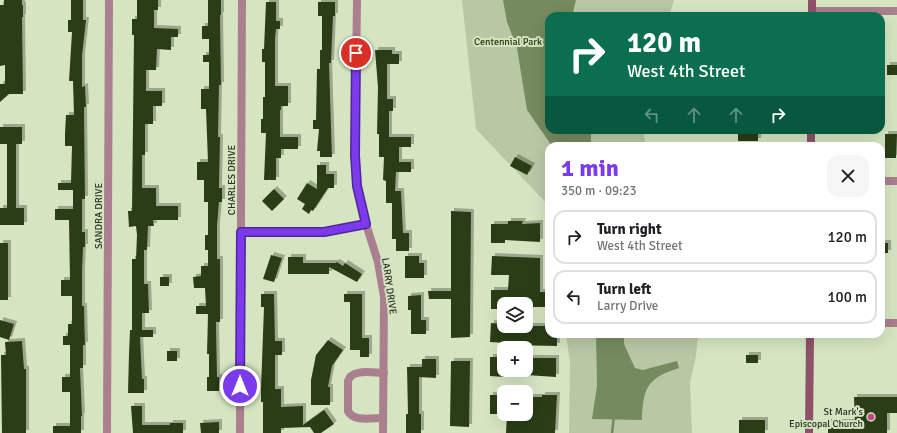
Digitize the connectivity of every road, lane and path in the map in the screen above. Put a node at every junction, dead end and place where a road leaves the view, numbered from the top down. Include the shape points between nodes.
1 (110, 0) edge
2 (242, 0) edge
3 (357, 0) edge
4 (812, 0) edge
5 (897, 11) edge
6 (812, 12) edge
7 (854, 12) edge
8 (885, 181) edge
9 (897, 181) edge
10 (366, 224) junction
11 (241, 232) junction
12 (885, 323) edge
13 (897, 324) edge
14 (810, 338) edge
15 (384, 373) junction
16 (383, 418) junction
17 (107, 433) edge
18 (240, 433) edge
19 (383, 433) edge
20 (809, 433) edge

1 - 17 street, SANDRA DRIVE
2 - 11 street, CHARLES DRIVE
3 - 10 street, LARRY DRIVE via 355,155 357,186
4 - 6 street
5 - 7 street
8 - 9 street
10 - 11 street via 324,232
10 - 15 street, LARRY DRIVE via 378,262 384,297
11 - 18 street, CHARLES DRIVE
12 - 13 street
14 - 20 street
15 - 16 street, LARRY DRIVE
15 - 16 street via 355,373 348,380 350,415 356,418
16 - 19 street, LARRY DRIVE

